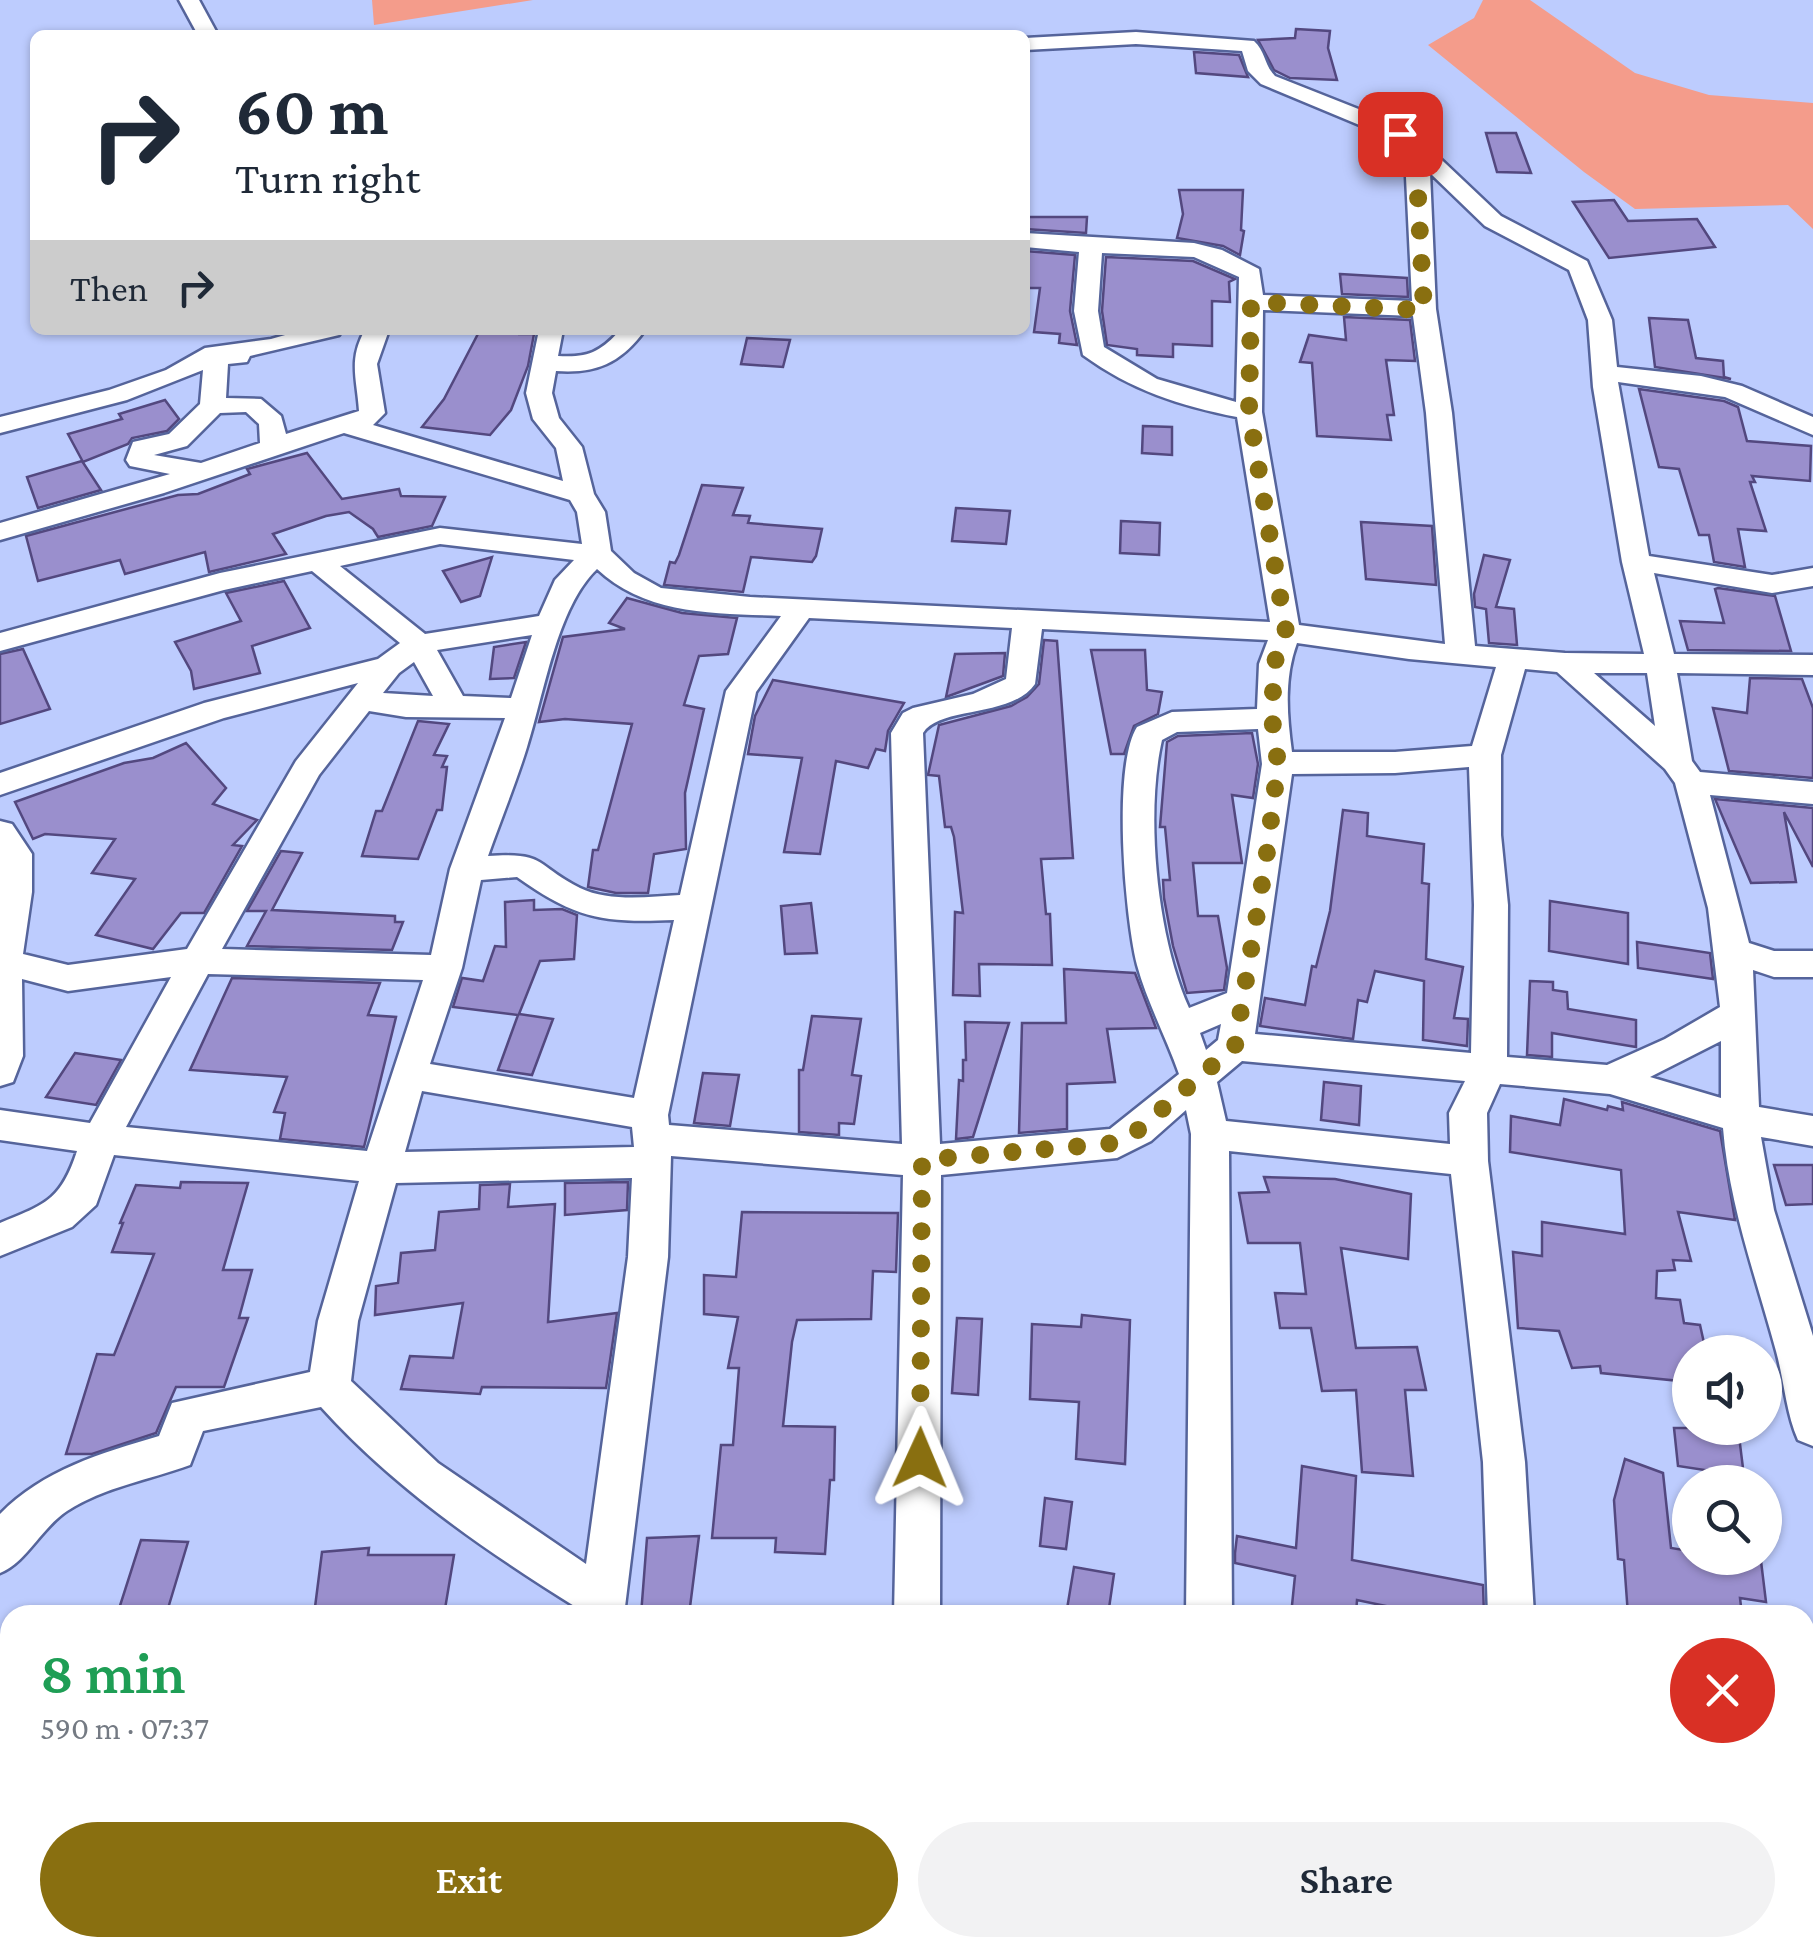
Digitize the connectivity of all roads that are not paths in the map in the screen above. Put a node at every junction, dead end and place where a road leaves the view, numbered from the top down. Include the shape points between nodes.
1 (189, 0) edge
2 (205, 30) edge
3 (1030, 44) edge
4 (1424, 158) junction
5 (1030, 241) edge
6 (1091, 247) junction
7 (1251, 302) junction
8 (1424, 310) junction
9 (312, 335) edge
10 (374, 335) edge
11 (550, 335) edge
12 (629, 335) edge
13 (547, 363) junction
14 (1604, 374) junction
15 (212, 406) junction
16 (1249, 412) junction
17 (0, 425) edge
18 (347, 425) junction
19 (1813, 427) edge
20 (274, 449) junction
21 (205, 472) junction
22 (580, 494) junction
23 (0, 532) edge
24 (597, 554) junction
25 (1636, 562) junction
26 (319, 564) junction
27 (1813, 577) edge
28 (800, 609) junction
29 (1028, 621) junction
30 (550, 622) junction
31 (1286, 632) junction
32 (0, 642) edge
33 (419, 644) junction
34 (1461, 654) junction
35 (1513, 658) junction
36 (1565, 663) junction
37 (1660, 663) junction
38 (1813, 665) edge
39 (388, 666) junction
40 (359, 700) junction
41 (453, 705) junction
42 (524, 708) junction
43 (1272, 718) junction
44 (1485, 754) junction
45 (1278, 764) junction
46 (1683, 772) junction
47 (0, 784) edge
48 (1813, 793) edge
49 (0, 832) edge
50 (467, 869) junction
51 (692, 907) junction
52 (1733, 951) junction
53 (196, 961) junction
54 (1813, 964) edge
55 (2, 965) edge
56 (445, 968) junction
57 (1243, 1001) junction
58 (1738, 1013) junction
59 (1180, 1026) junction
60 (1235, 1046) junction
61 (1489, 1069) junction
62 (0, 1072) edge
63 (408, 1075) junction
64 (1198, 1076) junction
65 (1610, 1080) junction
66 (1740, 1118) junction
67 (0, 1125) edge
68 (1813, 1131) edge
69 (1210, 1134) junction
70 (100, 1139) junction
71 (651, 1139) junction
72 (922, 1160) junction
73 (1470, 1161) junction
74 (382, 1168) junction
75 (0, 1240) edge
76 (329, 1387) junction
77 (1813, 1427) edge
78 (0, 1552) edge
79 (599, 1605) edge
80 (602, 1605) edge
81 (917, 1605) edge
82 (1209, 1605) edge
83 (1511, 1605) edge

1 - 2 street
3 - 4 street via 1136,38 1246,45 1268,80 1400,134
4 - 8 street via 1417,177
4 - 14 street via 1492,221 1579,266 1600,320
5 - 6 street
6 - 7 street via 1202,251 1251,274
6 - 16 street via 1086,311 1092,350 1134,381 1176,399
7 - 8 street
7 - 16 street
8 - 34 street
9 - 17 street via 214,353 118,395
10 - 15 street via 332,336 263,359 222,356 215,365
10 - 18 street via 362,376 372,413
11 - 13 street
12 - 13 street via 590,367
13 - 22 street via 539,393 546,419 569,447
14 - 19 street via 1701,384
14 - 25 street
15 - 20 street via 252,404 272,422
15 - 21 street via 178,440 142,448 139,460
16 - 31 street
18 - 20 street
18 - 22 street
20 - 21 street
21 - 23 street
22 - 24 street via 592,512
24 - 26 street via 440,536
24 - 28 street via 654,596
24 - 30 street via 569,580
25 - 27 street via 1772,584
25 - 37 street
26 - 32 street via 220,582
26 - 33 street
28 - 29 street
28 - 51 street via 741,690
29 - 31 street
29 - 72 street via 1020,684 914,720 907,732
30 - 33 street
30 - 42 street
31 - 34 street
31 - 43 street via 1274,664
33 - 39 street
33 - 41 street
34 - 35 street
35 - 36 street
35 - 44 street
36 - 37 street
36 - 46 street
37 - 38 street
37 - 46 street
39 - 40 street
39 - 47 street via 215,710
40 - 41 street via 406,708
40 - 53 street via 307,769
41 - 42 street
42 - 50 street
43 - 45 street
43 - 59 street via 1172,722 1148,734 1141,755 1152,953
44 - 45 street
44 - 61 street
45 - 57 street
46 - 48 street
46 - 52 street
49 - 55 street via 15,854 16,892
50 - 51 street via 522,865 572,900 626,910
50 - 56 street
51 - 71 street
52 - 54 street via 1774,964
52 - 58 street
53 - 55 street via 68,978
53 - 56 street
53 - 70 street
55 - 62 street
56 - 63 street
57 - 59 street
57 - 60 street
58 - 65 street
58 - 66 street
59 - 64 street
60 - 61 street
60 - 64 street
61 - 65 street
61 - 73 street via 1468,1113
63 - 71 street
63 - 74 street
64 - 69 street
64 - 72 street via 1116,1143
65 - 66 street
66 - 68 street
66 - 77 street via 1772,1280 1807,1379
67 - 70 street
69 - 73 street
69 - 82 street
70 - 74 street
70 - 75 street via 82,1194 58,1216
71 - 72 street
71 - 74 street
71 - 80 street via 648,1258
72 - 81 street
73 - 83 street via 1504,1462
74 - 76 street via 338,1321
76 - 78 street via 188,1416 175,1451 71,1484 36,1506
76 - 79 street via 386,1449

